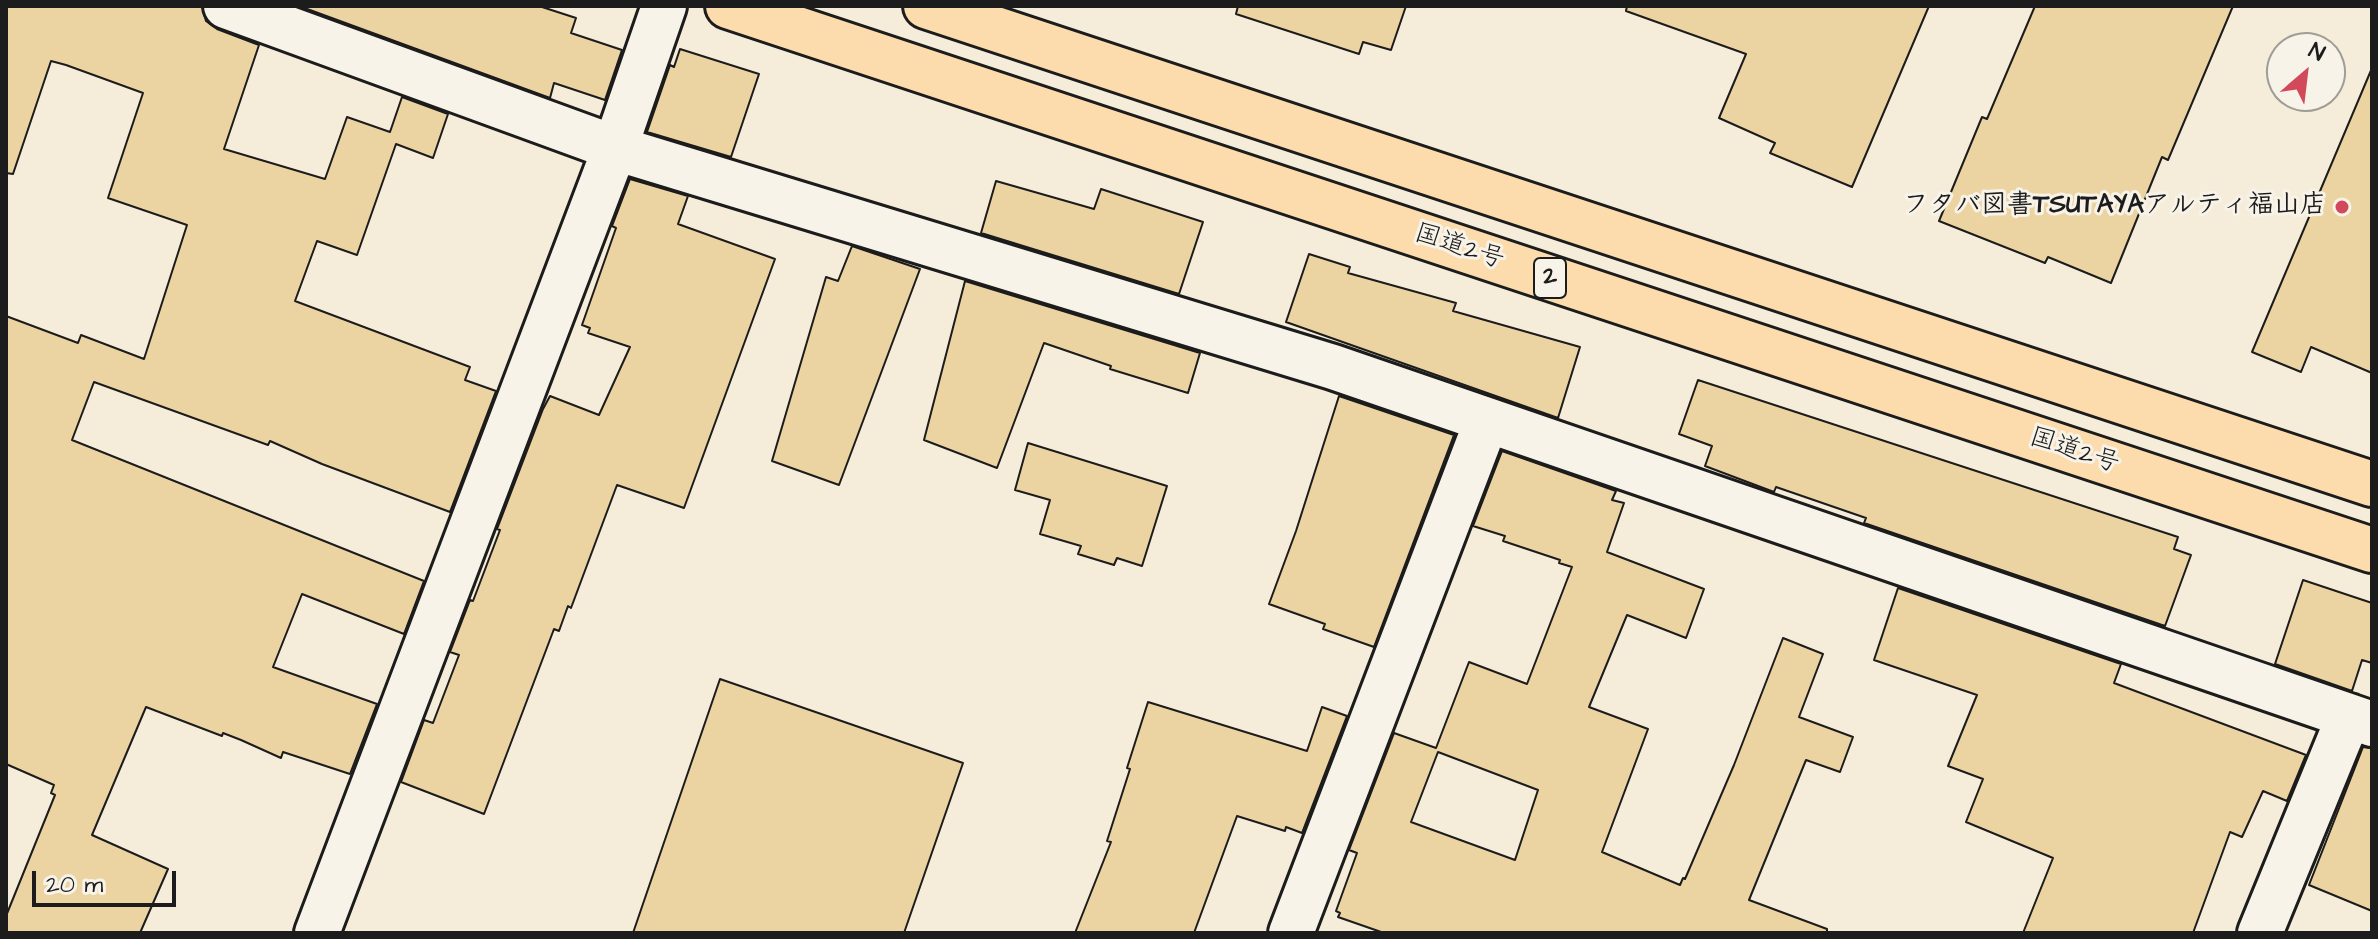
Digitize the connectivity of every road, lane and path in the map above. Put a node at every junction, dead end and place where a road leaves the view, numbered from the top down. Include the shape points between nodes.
1 (226, 6) edge
2 (664, 6) edge
3 (728, 6) edge
4 (926, 6) edge
5 (615, 148) junction
6 (1487, 420) junction
7 (2372, 484) edge
8 (2372, 550) edge
9 (2360, 720) edge
10 (317, 933) edge
11 (1291, 933) edge
12 (2260, 933) edge

1 - 5 street
2 - 5 street
3 - 8 highway, 国道2号 / 2
4 - 7 highway
5 - 6 street via 1333,367
5 - 10 street
6 - 9 street
6 - 11 street
9 - 12 street

